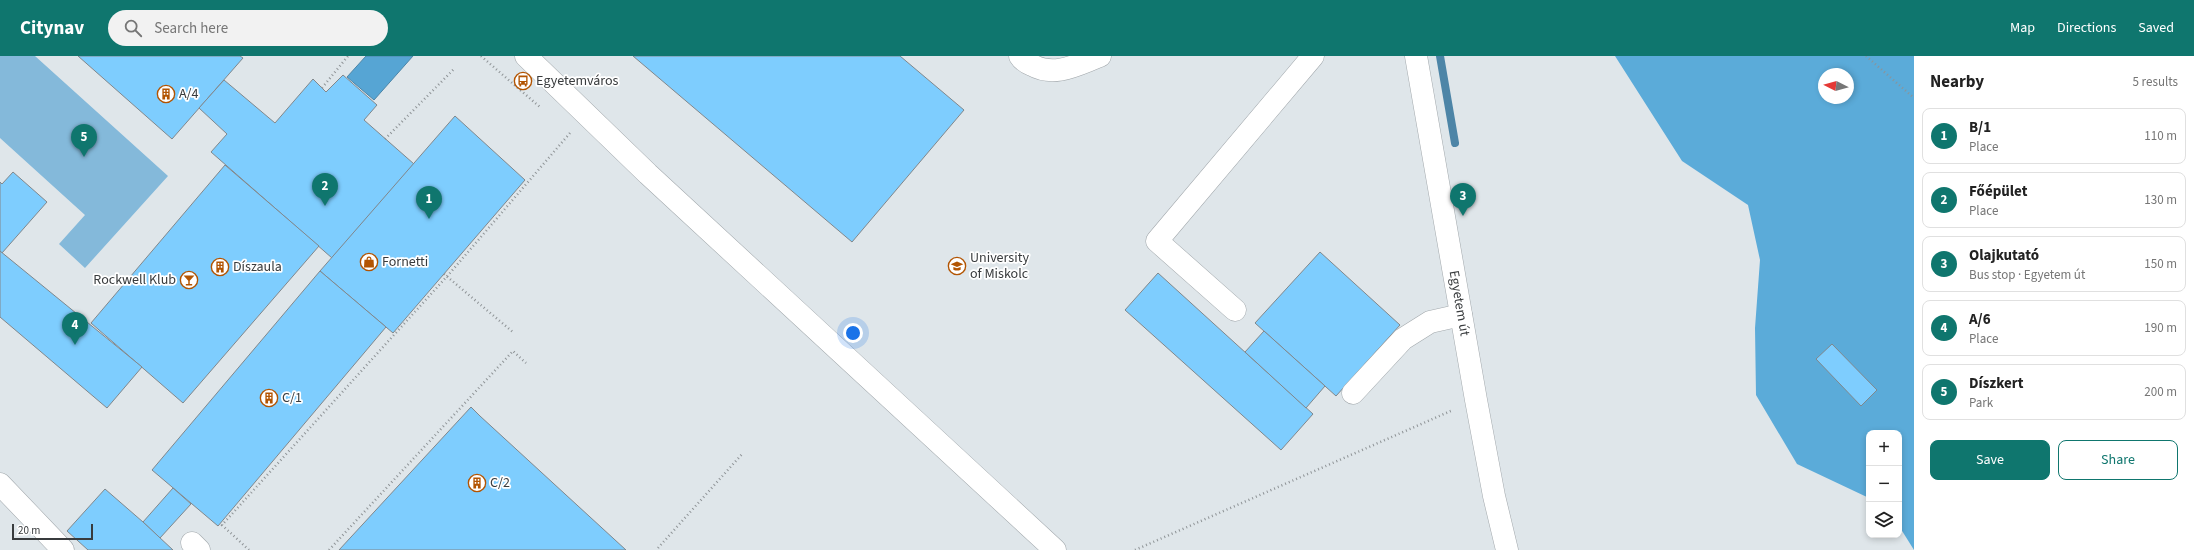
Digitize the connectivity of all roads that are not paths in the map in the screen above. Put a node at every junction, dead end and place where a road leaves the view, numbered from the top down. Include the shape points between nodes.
1 (526, 56) edge
2 (1020, 56) edge
3 (1100, 56) edge
4 (1313, 56) edge
5 (1416, 56) edge
6 (1235, 310) dead end
7 (1461, 315) junction
8 (1353, 394) dead end
9 (0, 484) edge
10 (63, 550) edge
11 (1055, 550) edge
12 (1507, 550) edge

1 - 11 street via 648,174
2 - 3 street via 1038,69 1058,72
4 - 6 street via 1157,241
5 - 7 street, Egyetem út
7 - 8 street via 1430,322 1403,339
7 - 12 street, Egyetem út via 1494,496
9 - 10 street

